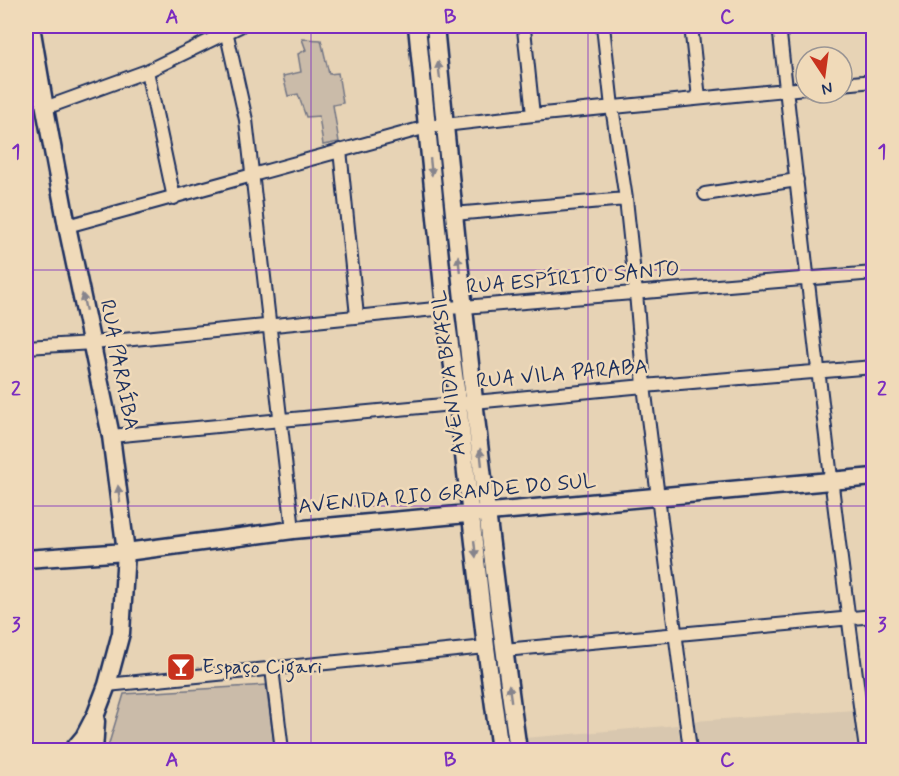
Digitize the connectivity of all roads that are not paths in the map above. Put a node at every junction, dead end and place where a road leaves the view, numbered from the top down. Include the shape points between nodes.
1 (31, 26) edge
2 (240, 26) edge
3 (417, 26) edge
4 (435, 26) edge
5 (603, 26) edge
6 (691, 26) edge
7 (779, 26) edge
8 (226, 28) edge
9 (524, 28) dead end
10 (147, 71) junction
11 (873, 81) edge
12 (854, 83) edge
13 (794, 89) edge
14 (786, 90) junction
15 (699, 98) junction
16 (612, 107) junction
17 (45, 108) junction
18 (533, 115) junction
19 (445, 125) junction
20 (427, 127) junction
21 (340, 150) junction
22 (253, 176) junction
23 (797, 180) junction
24 (705, 194) dead end
25 (174, 198) junction
26 (626, 199) junction
27 (453, 214) junction
28 (68, 226) junction
29 (873, 273) edge
30 (808, 278) junction
31 (636, 293) junction
32 (464, 307) junction
33 (445, 308) junction
34 (357, 316) junction
35 (270, 326) junction
36 (93, 343) junction
37 (26, 347) edge
38 (873, 367) edge
39 (818, 372) junction
40 (644, 386) junction
41 (475, 401) junction
42 (458, 403) junction
43 (281, 421) junction
44 (111, 436) junction
45 (873, 477) edge
46 (831, 481) junction
47 (659, 497) junction
48 (479, 513) junction
49 (294, 530) junction
50 (126, 552) junction
51 (26, 559) edge
52 (873, 616) edge
53 (848, 618) junction
54 (675, 634) junction
55 (486, 648) junction
56 (504, 650) junction
57 (272, 669) junction
58 (106, 685) junction
59 (96, 714) junction
60 (73, 750) edge
61 (94, 750) edge
62 (282, 750) edge
63 (500, 750) edge
64 (518, 750) edge
65 (690, 750) edge
66 (866, 750) edge

1 - 17 street, RUA PARAÍBA
2 - 8 street
3 - 20 street, AVENIDA BRASIL
19 -> 4 street, AVENIDA BRASIL
5 - 16 street
6 - 15 street
7 - 14 street
8 - 10 street
8 - 22 street via 246,120
9 - 18 street
10 - 17 street
10 - 25 street
11 - 12 street
13 - 14 street
14 - 15 street
14 - 23 street
15 - 16 street
16 - 18 street
16 - 26 street
17 - 28 street, RUA PARAÍBA
18 - 19 street
19 - 20 street
19 - 27 street, AVENIDA BRASIL
20 - 21 street
20 -> 33 street, AVENIDA BRASIL
21 - 22 street
21 - 34 street
22 - 25 street
22 - 35 street
23 - 24 street
23 - 30 street
25 - 28 street
26 - 27 street
26 - 31 street
32 -> 27 street, AVENIDA BRASIL
36 -> 28 street, RUA PARAÍBA
29 - 30 street, RUA ESPÍRITO SANTO
30 - 31 street, RUA ESPÍRITO SANTO
30 - 39 street
31 - 32 street, RUA ESPÍRITO SANTO
31 - 40 street
32 - 33 street, RUA ESPÍRITO SANTO
32 - 41 street, AVENIDA BRASIL
33 - 34 street, RUA ESPÍRITO SANTO
33 - 42 street, AVENIDA BRASIL
34 - 35 street, RUA ESPÍRITO SANTO
35 - 36 street, RUA ESPÍRITO SANTO
35 - 43 street
36 - 37 street, RUA ESPÍRITO SANTO
36 - 44 street, RUA PARAÍBA
38 - 39 street, RUA VILA PARABA
39 - 40 street, RUA VILA PARABA
39 - 46 street
40 - 41 street, RUA VILA PARABA
40 - 47 street
41 - 42 street, RUA VILA PARABA
48 -> 41 street, AVENIDA BRASIL
42 - 43 street, RUA VILA PARABA
42 - 48 street, AVENIDA BRASIL
43 - 44 street, RUA VILA PARABA
43 - 49 street
50 -> 44 street, RUA PARAÍBA
45 - 46 street, AVENIDA RIO GRANDE DO SUL
46 - 47 street, AVENIDA RIO GRANDE DO SUL
46 - 53 street
47 - 48 street, AVENIDA RIO GRANDE DO SUL
47 - 54 street
48 - 49 street, AVENIDA RIO GRANDE DO SUL
48 -> 55 street, AVENIDA BRASIL
48 - 56 street, AVENIDA BRASIL
49 - 50 street, AVENIDA RIO GRANDE DO SUL
50 - 51 street, AVENIDA RIO GRANDE DO SUL
50 - 58 street, RUA PARAÍBA via 121,633
52 - 53 street
53 - 54 street
53 - 66 street
54 - 56 street
54 - 65 street
55 - 57 street
55 - 63 street, AVENIDA BRASIL
64 -> 56 street, AVENIDA BRASIL
57 - 58 street
57 - 62 street
58 - 59 street, RUA PARAÍBA
59 - 60 street
59 - 61 street

